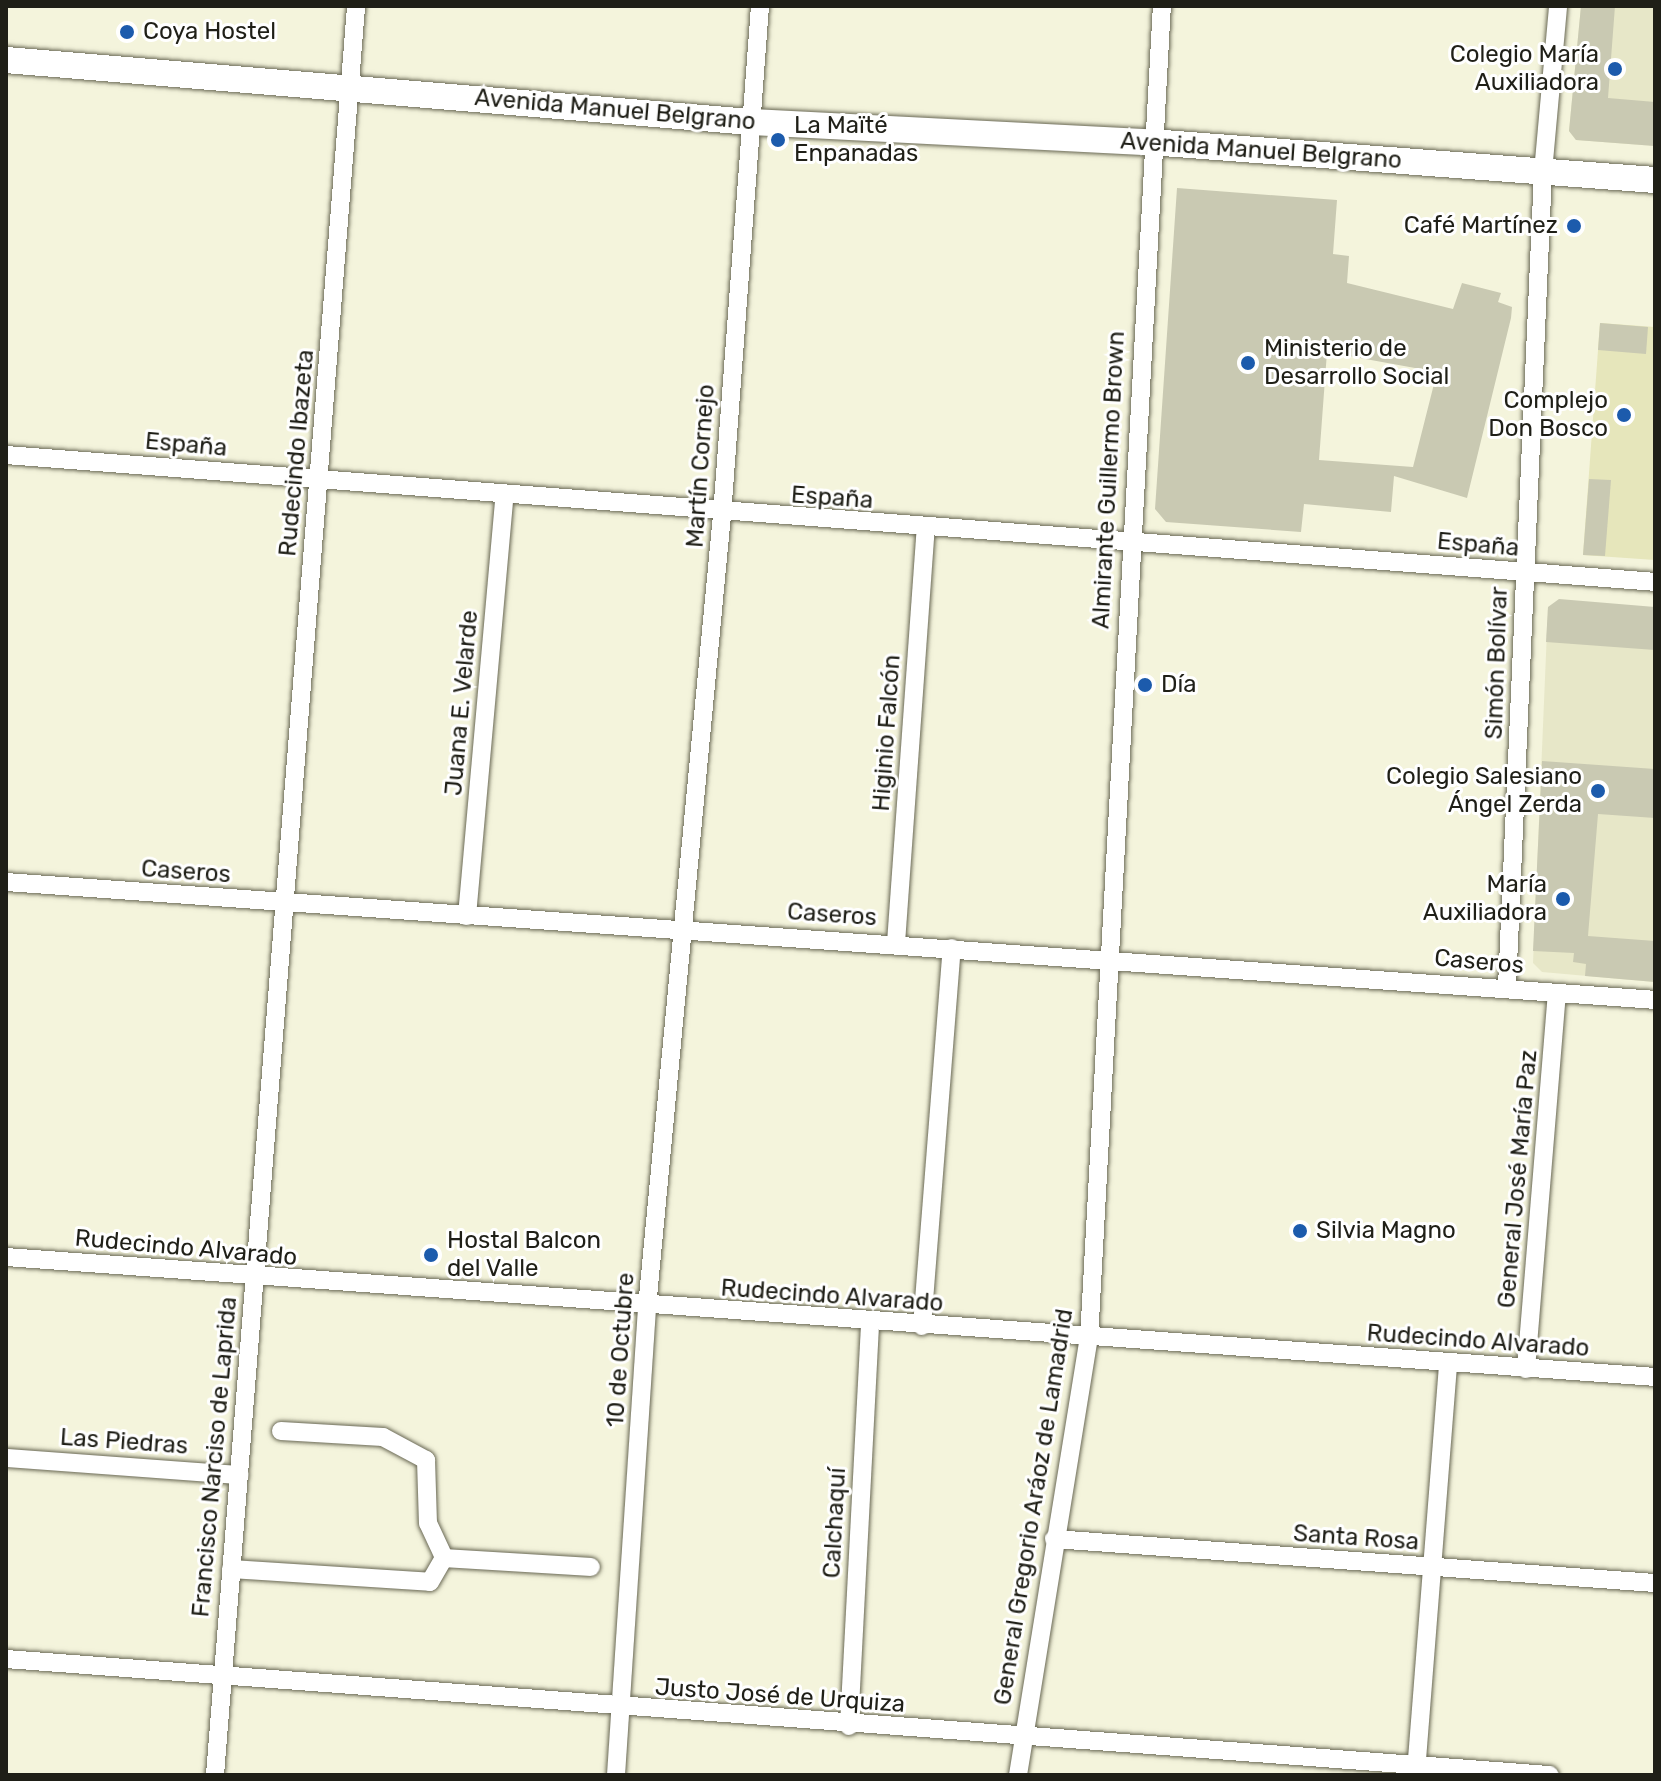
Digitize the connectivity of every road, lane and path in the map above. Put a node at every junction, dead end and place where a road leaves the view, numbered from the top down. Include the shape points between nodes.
1 (356, 6) edge
2 (760, 6) edge
3 (1162, 6) edge
4 (1558, 6) edge
5 (6, 60) edge
6 (350, 88) junction
7 (750, 122) junction
8 (1150, 142) junction
9 (1543, 172) junction
10 (1655, 180) edge
11 (6, 455) edge
12 (320, 480) junction
13 (505, 494) junction
14 (722, 515) junction
15 (926, 528) junction
16 (1130, 541) junction
17 (1525, 573) junction
18 (1655, 582) edge
19 (6, 882) edge
20 (284, 903) junction
21 (467, 916) junction
22 (681, 929) junction
23 (896, 943) junction
24 (952, 948) junction
25 (1108, 958) junction
26 (1507, 987) junction
27 (1557, 993) junction
28 (1655, 1000) edge
29 (6, 1257) edge
30 (254, 1277) junction
31 (647, 1307) junction
32 (870, 1322) junction
33 (922, 1326) junction
34 (1089, 1339) junction
35 (1448, 1363) junction
36 (1526, 1369) junction
37 (1655, 1377) edge
38 (281, 1431) dead end
39 (6, 1458) edge
40 (239, 1475) junction
41 (1054, 1539) junction
42 (444, 1558) junction
43 (591, 1567) dead end
44 (1431, 1568) junction
45 (231, 1569) junction
46 (1655, 1583) edge
47 (6, 1659) edge
48 (222, 1675) junction
49 (622, 1709) junction
50 (849, 1726) junction
51 (1021, 1736) junction
52 (1416, 1769) edge
53 (215, 1775) edge
54 (616, 1775) edge
55 (1018, 1775) edge
56 (1550, 1775) edge

1 - 6 street, Rudecindo Ibazeta
2 - 7 street, Martín Cornejo
3 - 8 street, Almirante Guillermo Brown
4 - 9 street, Simón Bolívar
5 - 6 main road, Avenida Manuel Belgrano
6 - 7 main road, Avenida Manuel Belgrano
6 - 12 street, Rudecindo Ibazeta
7 - 8 main road, Avenida Manuel Belgrano
7 - 14 street, Martín Cornejo
8 - 9 main road, Avenida Manuel Belgrano
8 - 16 street, Almirante Guillermo Brown
9 - 10 main road, Avenida Manuel Belgrano
9 - 17 street, Simón Bolívar
11 - 12 street, España
12 - 13 street, España
12 - 20 street, Rudecindo Ibazeta
13 - 14 street, España
13 - 21 street, Juana E. Velarde
14 - 15 street, España
14 - 22 street, Martín Cornejo
15 - 16 street, España
15 - 23 street, Higinio Falcón
16 - 17 street, España
16 - 25 street, Almirante Guillermo Brown
17 - 18 street, España
17 - 26 street, Simón Bolívar
19 - 20 street, Caseros
20 - 21 street, Caseros
20 - 30 street, Francisco Narciso de Laprida
21 - 22 street, Caseros
22 - 23 street, Caseros
22 - 31 street, 10 de Octubre
23 - 24 street, Caseros
24 - 25 street, Caseros
24 - 33 street
25 - 26 street, Caseros
25 - 34 street, General Gregorio Aráoz de Lamadrid
26 - 27 street, Caseros
27 - 28 street, Caseros
27 - 36 street, General José María Paz
29 - 30 street, Rudecindo Alvarado
30 - 31 street, Rudecindo Alvarado
30 - 40 street, Francisco Narciso de Laprida
31 - 32 street, Rudecindo Alvarado
31 - 49 street, 10 de Octubre
32 - 33 street, Rudecindo Alvarado
32 - 50 street, Calchaquí
33 - 34 street, Rudecindo Alvarado
34 - 35 street, Rudecindo Alvarado
34 - 41 street, General Gregorio Aráoz de Lamadrid
35 - 36 street, Rudecindo Alvarado
35 - 44 street
36 - 37 street, Rudecindo Alvarado
38 - 42 street via 383,1437 426,1460 428,1523
39 - 40 street, Las Piedras
40 - 45 street, Francisco Narciso de Laprida
41 - 44 street, Santa Rosa
41 - 51 street, General Gregorio Aráoz de Lamadrid
42 - 43 street
42 - 45 street via 430,1582
44 - 46 street, Santa Rosa
44 - 52 street
45 - 48 street, Francisco Narciso de Laprida
47 - 48 street, Justo José de Urquiza
48 - 49 street, Justo José de Urquiza
48 - 53 street, Francisco Narciso de Laprida
49 - 50 street, Justo José de Urquiza
49 - 54 street, 10 de Octubre
50 - 51 street, Justo José de Urquiza
51 - 52 street, Justo José de Urquiza
51 - 55 street, General Gregorio Aráoz de Lamadrid
52 - 56 street, Justo José de Urquiza

